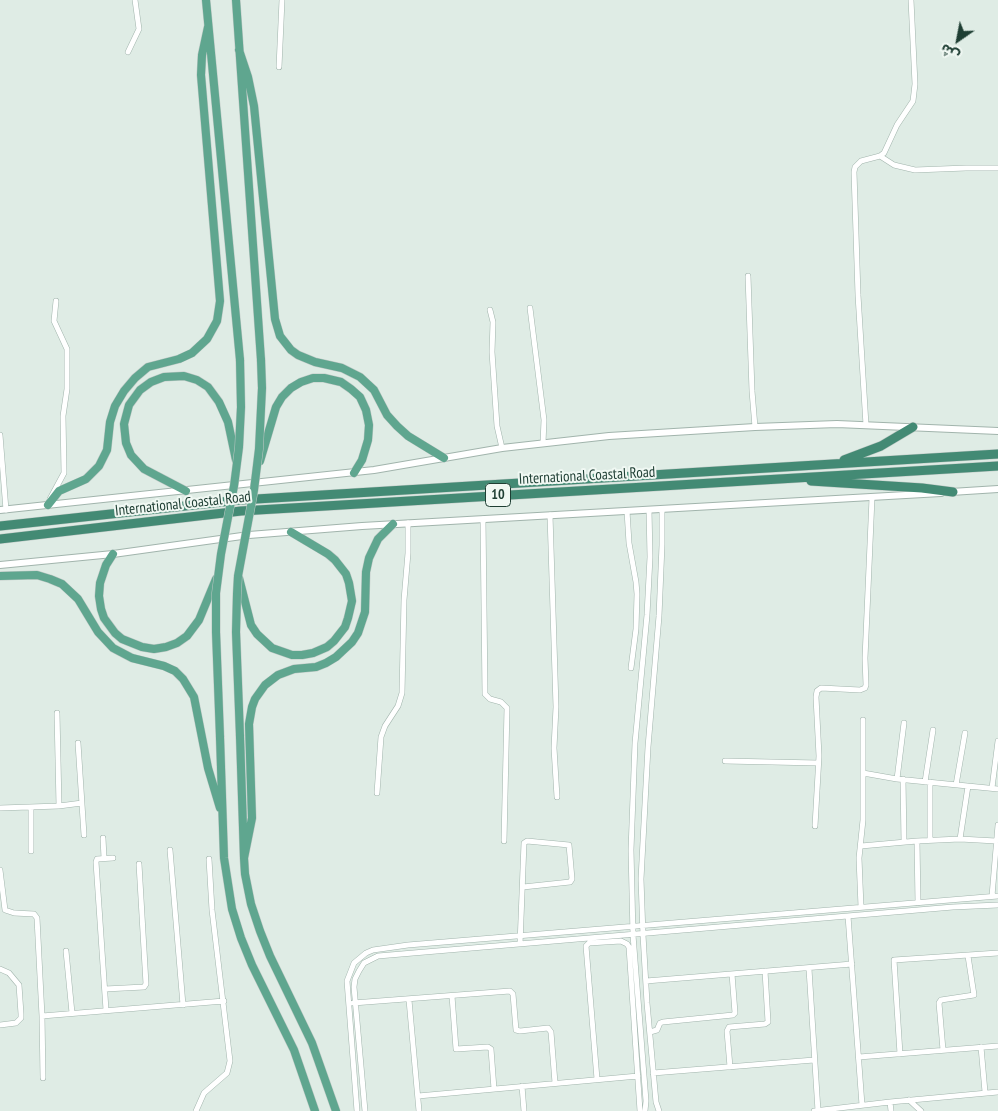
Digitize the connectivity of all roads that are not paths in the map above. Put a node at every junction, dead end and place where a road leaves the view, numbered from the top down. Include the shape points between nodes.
1 (135, 0) edge
2 (206, 0) edge
3 (236, 0) edge
4 (282, 0) edge
5 (911, 0) edge
6 (208, 27) junction
7 (238, 50) junction
8 (128, 52) dead end
9 (279, 67) dead end
10 (880, 156) junction
11 (998, 168) edge
12 (748, 276) dead end
13 (56, 301) dead end
14 (530, 308) dead end
15 (490, 310) dead end
16 (866, 425) junction
17 (755, 427) junction
18 (914, 427) junction
19 (998, 431) edge
20 (0, 435) edge
21 (543, 443) junction
22 (502, 448) junction
23 (998, 454) edge
24 (444, 458) junction
25 (838, 463) junction
26 (998, 466) edge
27 (236, 467) junction
28 (257, 470) junction
29 (354, 472) junction
30 (788, 478) junction
31 (998, 489) edge
32 (186, 491) junction
33 (953, 492) junction
34 (872, 498) junction
35 (48, 505) junction
36 (662, 509) junction
37 (3, 510) edge
38 (649, 510) junction
39 (627, 511) junction
40 (550, 515) junction
41 (483, 519) junction
42 (408, 523) junction
43 (393, 524) junction
44 (0, 526) edge
45 (649, 528) junction
46 (662, 528) junction
47 (291, 532) junction
48 (0, 539) edge
49 (113, 554) junction
50 (650, 557) junction
51 (662, 558) junction
52 (0, 565) edge
53 (218, 574) junction
54 (0, 576) edge
55 (238, 576) junction
56 (631, 668) dead end
57 (58, 714) dead end
58 (863, 720) dead end
59 (904, 724) dead end
60 (933, 730) dead end
61 (965, 733) dead end
62 (998, 741) edge
63 (78, 743) dead end
64 (725, 761) dead end
65 (818, 762) junction
66 (864, 773) junction
67 (900, 779) junction
68 (928, 782) junction
69 (956, 785) junction
70 (968, 786) junction
71 (995, 788) edge
72 (377, 793) dead end
73 (556, 797) dead end
74 (82, 803) junction
75 (59, 806) junction
76 (31, 807) junction
77 (0, 808) edge
78 (222, 815) junction
79 (998, 825) edge
80 (815, 826) dead end
81 (84, 835) dead end
82 (102, 838) dead end
83 (960, 839) junction
84 (930, 840) junction
85 (504, 841) dead end
86 (917, 841) junction
87 (996, 841) junction
88 (904, 842) junction
89 (861, 846) junction
90 (31, 850) dead end
91 (170, 850) dead end
92 (631, 850) junction
93 (642, 851) junction
94 (104, 858) junction
95 (113, 858) dead end
96 (244, 858) junction
97 (209, 859) dead end
98 (139, 864) dead end
99 (0, 870) edge
100 (1, 881) edge
101 (523, 887) junction
102 (995, 896) edge
103 (918, 903) junction
104 (998, 905) edge
105 (861, 907) junction
106 (854, 908) junction
107 (851, 916) junction
108 (632, 926) junction
109 (642, 926) junction
110 (643, 934) junction
111 (633, 935) junction
112 (521, 936) junction
113 (605, 939) junction
114 (408, 944) junction
115 (520, 944) junction
116 (66, 951) dead end
117 (408, 953) junction
118 (998, 953) edge
119 (632, 956) junction
120 (968, 956) junction
121 (852, 964) junction
122 (0, 969) edge
123 (809, 969) junction
124 (765, 971) junction
125 (732, 974) junction
126 (646, 981) junction
127 (105, 989) junction
128 (452, 996) junction
129 (409, 1000) junction
130 (224, 1001) junction
131 (355, 1003) junction
132 (348, 1004) junction
133 (183, 1005) junction
134 (106, 1010) junction
135 (72, 1013) junction
136 (42, 1016) junction
137 (0, 1025) edge
138 (650, 1032) junction
139 (998, 1046) edge
140 (981, 1047) junction
141 (943, 1050) junction
142 (900, 1054) junction
143 (859, 1058) junction
144 (814, 1060) junction
145 (730, 1067) junction
146 (653, 1073) junction
147 (638, 1076) junction
148 (43, 1078) dead end
149 (597, 1079) junction
150 (555, 1083) junction
151 (522, 1086) junction
152 (494, 1089) junction
153 (985, 1092) junction
154 (998, 1092) edge
155 (418, 1096) junction
156 (909, 1100) junction
157 (890, 1102) junction
158 (862, 1105) junction
159 (846, 1109) edge
160 (196, 1111) edge
161 (315, 1111) edge
162 (336, 1111) edge
163 (357, 1111) edge
164 (364, 1111) edge
165 (419, 1111) edge
166 (524, 1111) edge
167 (640, 1111) edge
168 (645, 1111) edge
169 (659, 1111) edge
170 (816, 1111) edge
171 (891, 1111) edge
172 (922, 1111) edge

1 - 8 street via 139,29
2 - 6 main road
3 - 7 main road
4 - 9 street
5 - 10 street via 915,94 888,148
6 - 27 main road, bridge via 240,360 241,407
6 - 35 main road via 201,75 220,301 217,321 207,339 192,353 148,367 135,378 116,406 99,466 86,479 59,491
7 - 24 main road via 254,106 275,318 280,336 298,355 360,377 374,390 387,415 397,426
7 - 28 main road, bridge via 260,360 262,408
10 - 11 street via 894,165 916,170
10 - 16 street via 861,161 854,172
12 - 17 street
13 - 35 street via 54,320 67,349 64,471
14 - 21 street via 544,420
15 - 22 street via 497,426
16 - 17 street
16 - 18 street
17 - 21 street
18 - 19 street
18 - 25 highway via 881,446
20 - 37 street
21 - 22 street
22 - 24 street
23 - 25 highway, International Coastal Road / 10
24 - 29 street
25 - 44 highway, International Coastal Road / 10 via 240,500
26 - 30 highway, International Coastal Road / 10
27 - 32 main road via 231,433 213,392 190,378 164,377 151,382 132,400 125,417 124,436 128,449 149,473
27 - 53 main road, bridge
28 - 29 main road, bridge via 279,402 291,388 307,380 324,378 342,382 356,393 368,417 368,440 362,460
28 - 55 main road, bridge
29 - 32 street
30 - 33 highway
30 - 48 highway, International Coastal Road / 10 via 241,510
31 - 33 street
32 - 35 street
33 - 34 street
34 - 36 street
34 - 65 street via 866,685 860,690 821,688 817,692
35 - 37 street
36 - 38 street
36 - 46 street
38 - 39 street
38 - 45 street
39 - 40 street
39 - 56 street via 637,610
40 - 41 street
40 - 73 street
41 - 42 street
41 - 85 street via 485,694 507,708
42 - 43 street
42 - 72 street via 402,693 381,737
43 - 47 street
43 - 96 main road via 378,539 369,558 365,612 352,642 326,663 278,675 255,699 249,724 252,818
45 - 46 street
45 - 50 street
46 - 51 street
47 - 49 street
47 - 55 main road, bridge via 321,549 346,574 351,610 345,627 327,647 302,655 287,654 264,642 251,625
49 - 52 street
49 - 53 main road, bridge via 101,577 99,590 104,618 122,639 142,648 172,645 187,636 199,620
50 - 51 street
50 - 92 street via 635,743
51 - 93 street
53 - 78 main road, bridge via 216,622
54 - 78 main road via 37,575 62,584 78,599 98,632 113,648 132,658 164,666 183,679 194,697 208,768
55 - 96 main road, bridge via 236,632
57 - 75 street
58 - 66 street
59 - 67 street
60 - 68 street
61 - 69 street
62 - 71 street
63 - 74 street
64 - 65 street
65 - 80 street
66 - 67 street
66 - 89 street
67 - 68 street
67 - 88 street
68 - 69 street
68 - 84 street
69 - 70 street
70 - 71 street
70 - 83 street
74 - 75 street
74 - 81 street
75 - 76 street
76 - 77 street
76 - 90 street
78 - 161 main road via 226,877 237,924 252,965 294,1050
79 - 87 street
82 - 94 street
83 - 84 street
83 - 87 street
84 - 86 street
86 - 88 street
86 - 103 street
87 - 102 street
88 - 89 street
89 - 105 street
91 - 133 street
92 - 93 street
92 - 108 street
93 - 109 street
94 - 95 street
94 - 127 street via 96,862
96 - 162 main road via 248,889 260,931 312,1043
97 - 130 street
98 - 127 street via 146,984 144,987
99 - 100 street
100 - 136 street via 5,910 34,914 37,918
101 - 101 street via 526,842 569,845 570,882
101 - 112 street
102 - 103 street
103 - 105 street
104 - 107 street
105 - 106 street
106 - 107 street
106 - 109 street
107 - 110 street
107 - 121 street
108 - 109 street
108 - 111 street
108 - 112 street
109 - 110 street
110 - 111 street
110 - 126 street
111 - 113 street
111 - 119 street
112 - 114 street
112 - 115 street
113 - 115 street
113 - 119 street via 625,942
113 - 149 street via 586,948
114 - 117 street
114 - 132 street via 373,950 354,963 347,981
115 - 117 street
116 - 135 street
117 - 131 street via 378,956 364,964 355,979
118 - 120 street
119 - 147 street
119 - 168 street
120 - 141 street via 974,995 939,1002
120 - 142 street via 894,960
121 - 123 street
121 - 143 street
122 - 137 street via 9,973 19,985 21,1018 16,1023
123 - 124 street
123 - 144 street
124 - 125 street
124 - 145 street via 768,1022 727,1030
125 - 126 street
125 - 138 street via 733,1015 662,1022 657,1030
126 - 138 street
127 - 134 street
128 - 129 street
128 - 150 street via 512,992 516,1030 550,1030
128 - 152 street via 456,1049 491,1049
129 - 131 street
129 - 155 street
130 - 133 street
130 - 160 street via 229,1067 223,1078 204,1092
131 - 132 street
131 - 164 street
132 - 163 street
133 - 134 street
134 - 135 street
135 - 136 street
136 - 148 street
138 - 146 street
139 - 140 street
140 - 141 street
140 - 153 street
141 - 142 street
142 - 143 street
143 - 158 street
144 - 145 street
144 - 170 street
145 - 146 street
146 - 169 street
147 - 149 street
147 - 167 street
149 - 150 street
150 - 151 street
151 - 152 street
151 - 166 street
152 - 155 street
153 - 154 street
153 - 156 street
155 - 165 street
156 - 157 street
156 - 172 street
157 - 158 street
157 - 171 street
158 - 159 street
159 - 170 street

